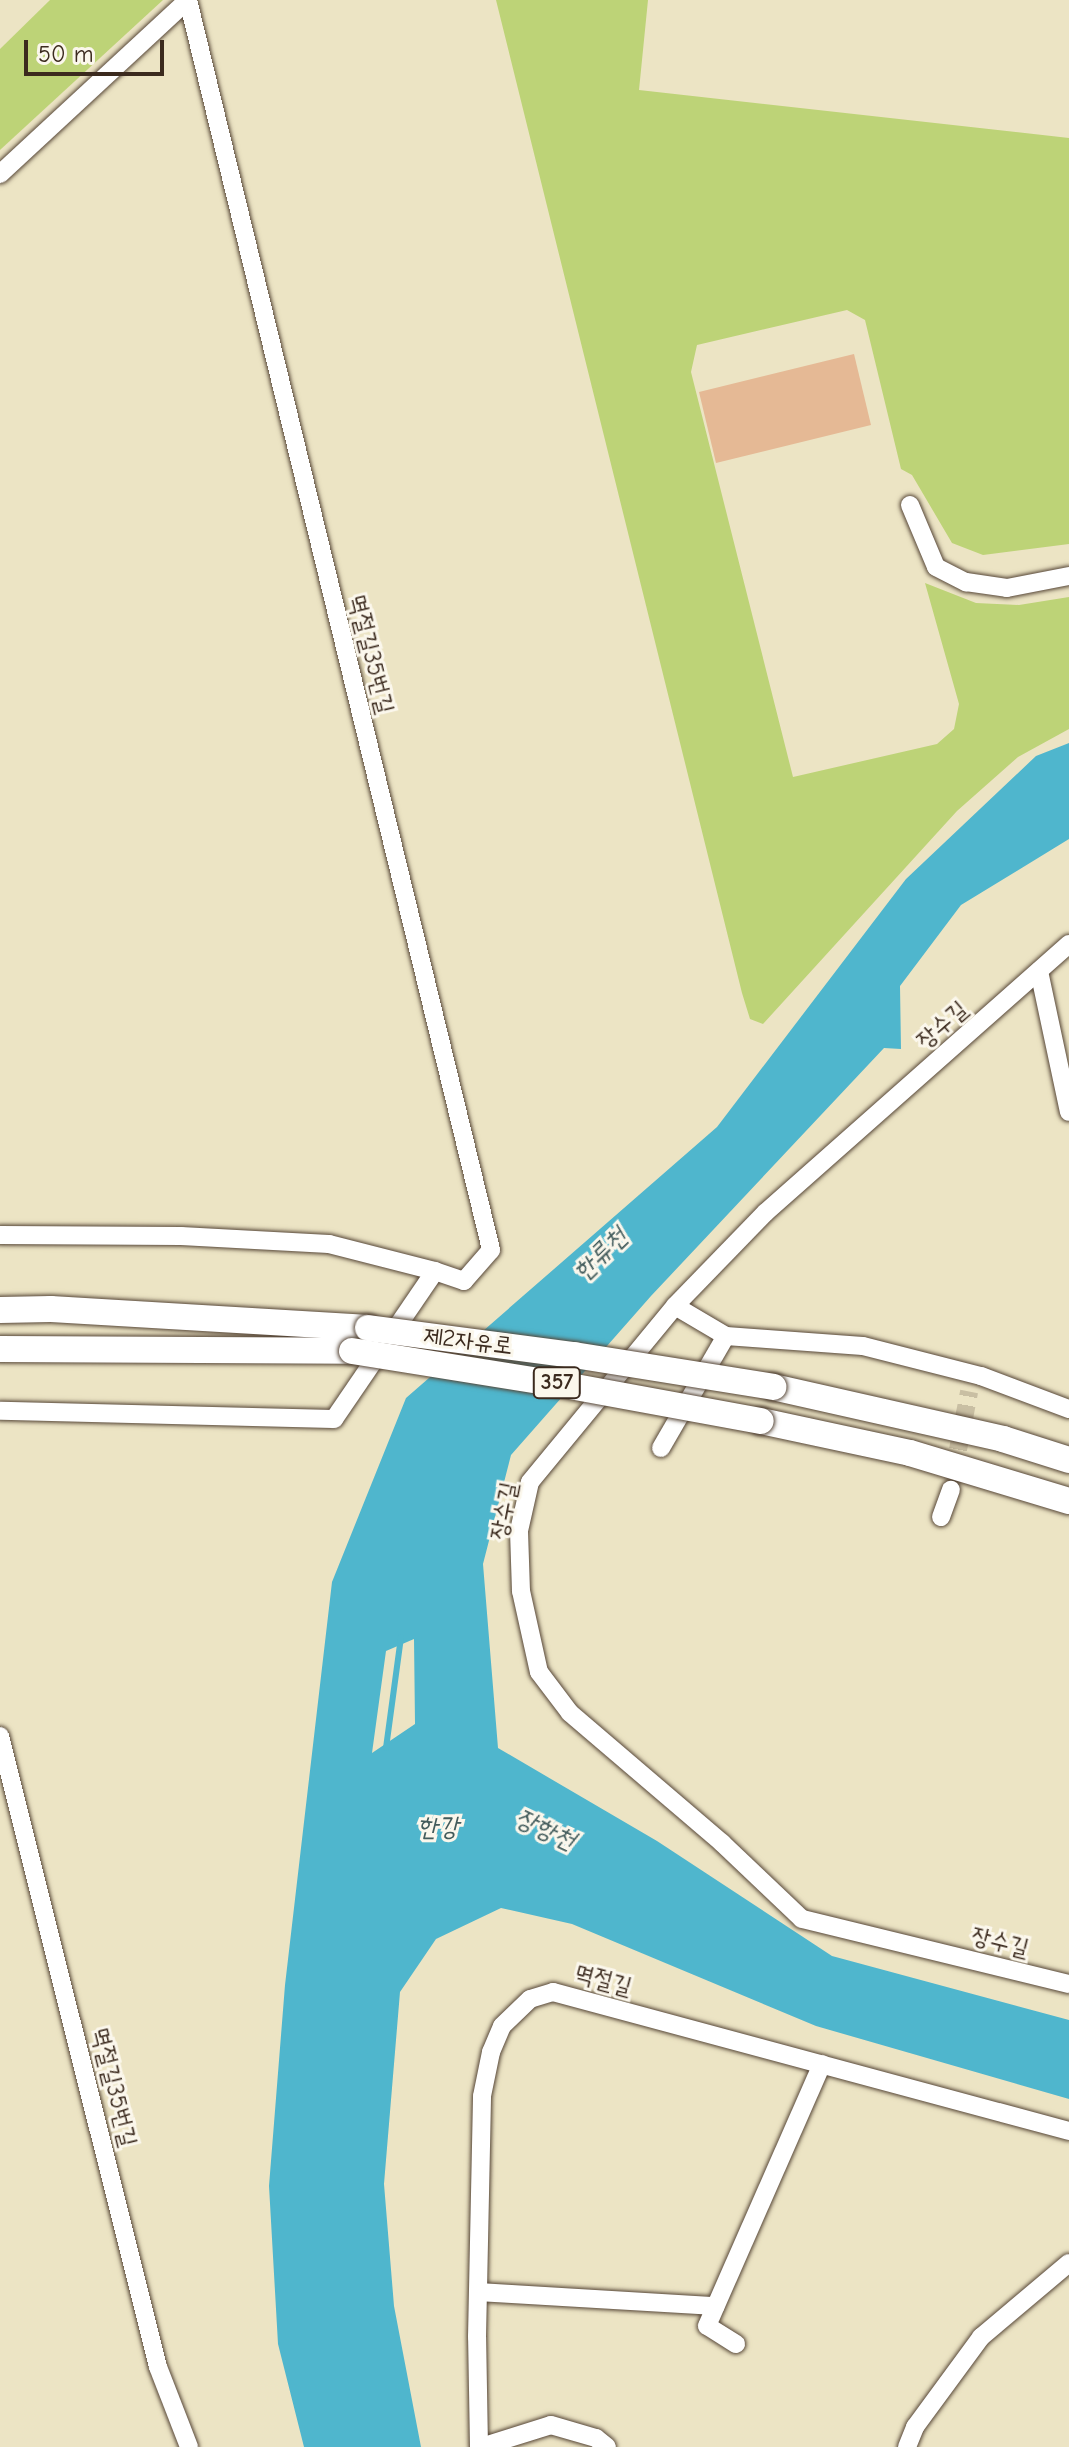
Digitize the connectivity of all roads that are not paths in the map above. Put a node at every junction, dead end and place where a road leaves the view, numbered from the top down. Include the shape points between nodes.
1 (188, 0) edge
2 (0, 174) edge
3 (910, 505) dead end
4 (1069, 576) edge
5 (1069, 944) edge
6 (1039, 971) junction
7 (1069, 1112) edge
8 (0, 1235) edge
9 (435, 1271) junction
10 (0, 1302) edge
11 (675, 1306) junction
12 (51, 1309) junction
13 (0, 1310) edge
14 (726, 1336) junction
15 (0, 1349) edge
16 (61, 1349) junction
17 (0, 1358) edge
18 (981, 1376) junction
19 (969, 1392) tunnel mouth
20 (1069, 1409) edge
21 (0, 1411) edge
22 (661, 1448) dead end
23 (1069, 1460) edge
24 (951, 1490) tunnel mouth
25 (1069, 1501) edge
26 (941, 1517) dead end
27 (0, 1736) edge
28 (1069, 1984) edge
29 (822, 2064) junction
30 (1069, 2131) edge
31 (1069, 2263) edge
32 (478, 2292) junction
33 (716, 2306) junction
34 (736, 2344) dead end
35 (189, 2447) edge
36 (480, 2447) edge
37 (607, 2447) edge
38 (907, 2447) edge

1 - 2 street, 멱절길35번길
1 - 9 street, 멱절길35번길 via 491,1250 464,1281
3 - 4 street via 936,567 966,582 1007,588
5 - 6 street, 장수길
6 - 7 street
6 - 11 street, 장수길 via 765,1213
8 - 9 street via 329,1244
9 - 21 street via 334,1419
10 - 12 highway
11 - 14 street
11 - 28 street, 장수길 via 530,1482 519,1531 521,1591 539,1672 570,1713 802,1919
12 - 13 highway, 제2자유로 / 357
12 - 23 highway, 제2자유로 / 357, bridge via 368,1328 574,1355 773,1387 1003,1439
14 - 18 street via 863,1346
14 - 22 street
15 - 16 highway
16 - 17 highway
16 - 25 highway, 357, bridge via 352,1351 761,1421 910,1453
18 - 19 street
18 - 20 street
24 - 26 street
27 - 35 street, 멱절길35번길 via 158,2367
29 - 30 street, 멱절길
29 - 32 street, 멱절길 via 553,1992 530,1999 502,2026 482,2096
29 - 33 street
31 - 38 street via 981,2337 915,2427
32 - 33 street
32 - 36 street, 멱절길
33 - 34 street via 707,2326
36 - 37 street via 551,2425 596,2438

